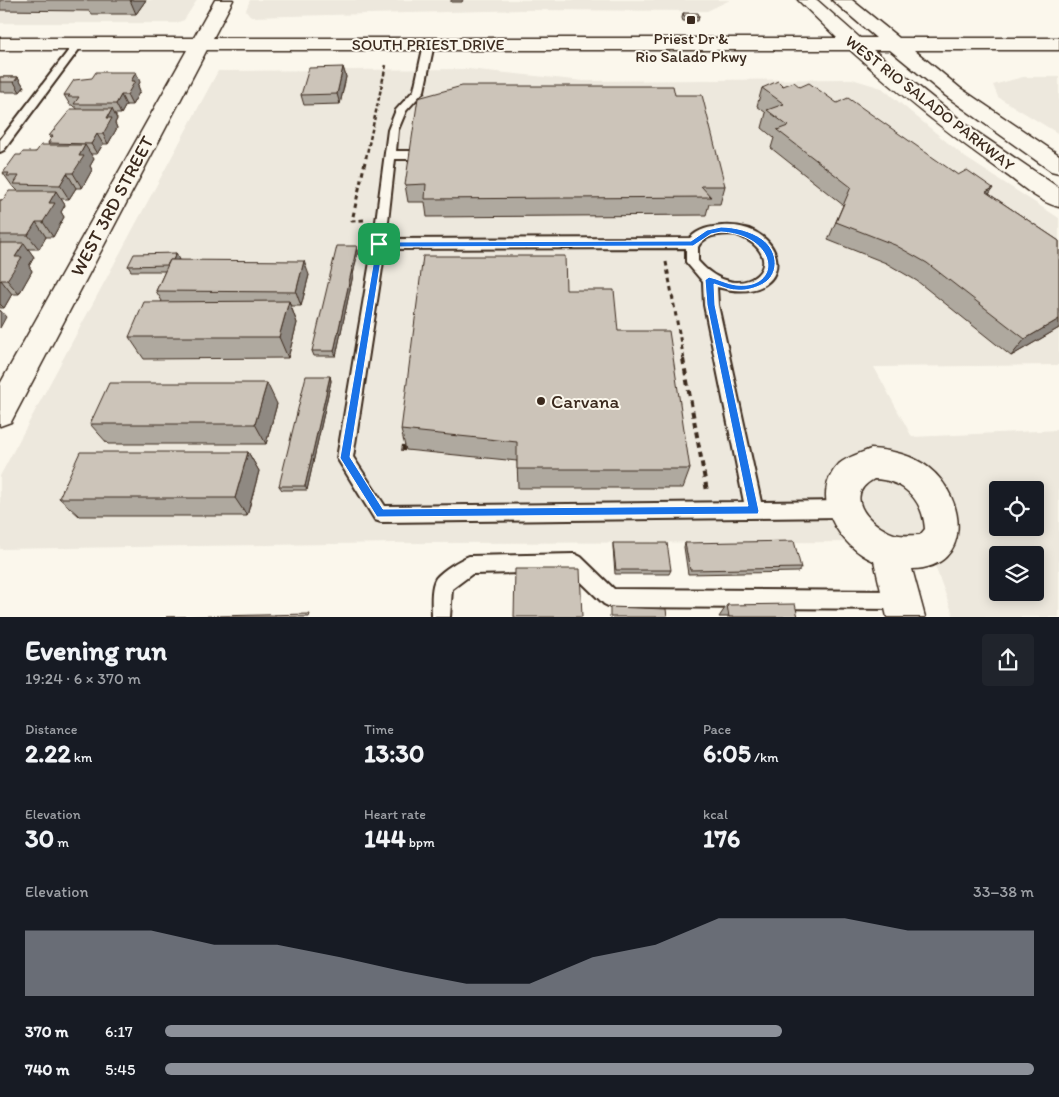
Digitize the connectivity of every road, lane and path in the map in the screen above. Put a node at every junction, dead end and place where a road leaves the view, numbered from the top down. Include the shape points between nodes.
1 (224, 0) edge
2 (807, 0) edge
3 (841, 0) edge
4 (0, 44) edge
5 (78, 44) junction
6 (200, 44) junction
7 (429, 44) junction
8 (1059, 44) edge
9 (856, 45) junction
10 (896, 45) junction
11 (0, 148) edge
12 (390, 155) junction
13 (415, 155) edge
14 (1059, 166) edge
15 (1059, 199) edge
16 (693, 243) junction
17 (379, 244) junction
18 (657, 262) dead end
19 (709, 280) junction
20 (0, 413) edge
21 (406, 432) edge
22 (404, 451) edge
23 (845, 510) junction
24 (710, 511) junction
25 (754, 511) junction
26 (890, 552) junction
27 (903, 608) edge
28 (441, 617) edge

1 - 6 main road, WEST 3RD STREET
2 - 9 main road, WEST RIO SALADO PARKWAY
3 - 10 main road, WEST RIO SALADO PARKWAY
4 - 5 main road, SOUTH PRIEST DRIVE
5 - 6 main road, SOUTH PRIEST DRIVE
5 - 11 lane
6 - 7 main road, SOUTH PRIEST DRIVE
6 - 20 main road, WEST 3RD STREET
7 - 9 main road, SOUTH PRIEST DRIVE
7 - 12 lane via 419,91 408,100 395,120
8 - 10 main road, SOUTH PRIEST DRIVE
9 - 10 main road, SOUTH PRIEST DRIVE
9 - 15 main road, WEST RIO SALADO PARKWAY via 975,142
10 - 14 main road, WEST RIO SALADO PARKWAY via 952,92
12 - 13 lane
12 - 17 lane
16 - 17 lane
16 - 19 lane via 692,262
16 - 19 lane via 709,231 734,230 758,240 771,257 772,266 760,282 749,286 722,285
17 - 24 lane via 345,458 380,514
18 - 24 path via 667,262
19 - 25 lane via 711,305
21 - 22 path
23 - 25 lane
23 - 26 main road via 858,532
23 - 26 main road via 842,488 848,476 871,464 887,464 903,470 930,491 942,519 941,533 934,544 923,552
24 - 25 lane
26 - 27 main road
27 - 28 lane via 610,598 575,563 469,565 443,584

